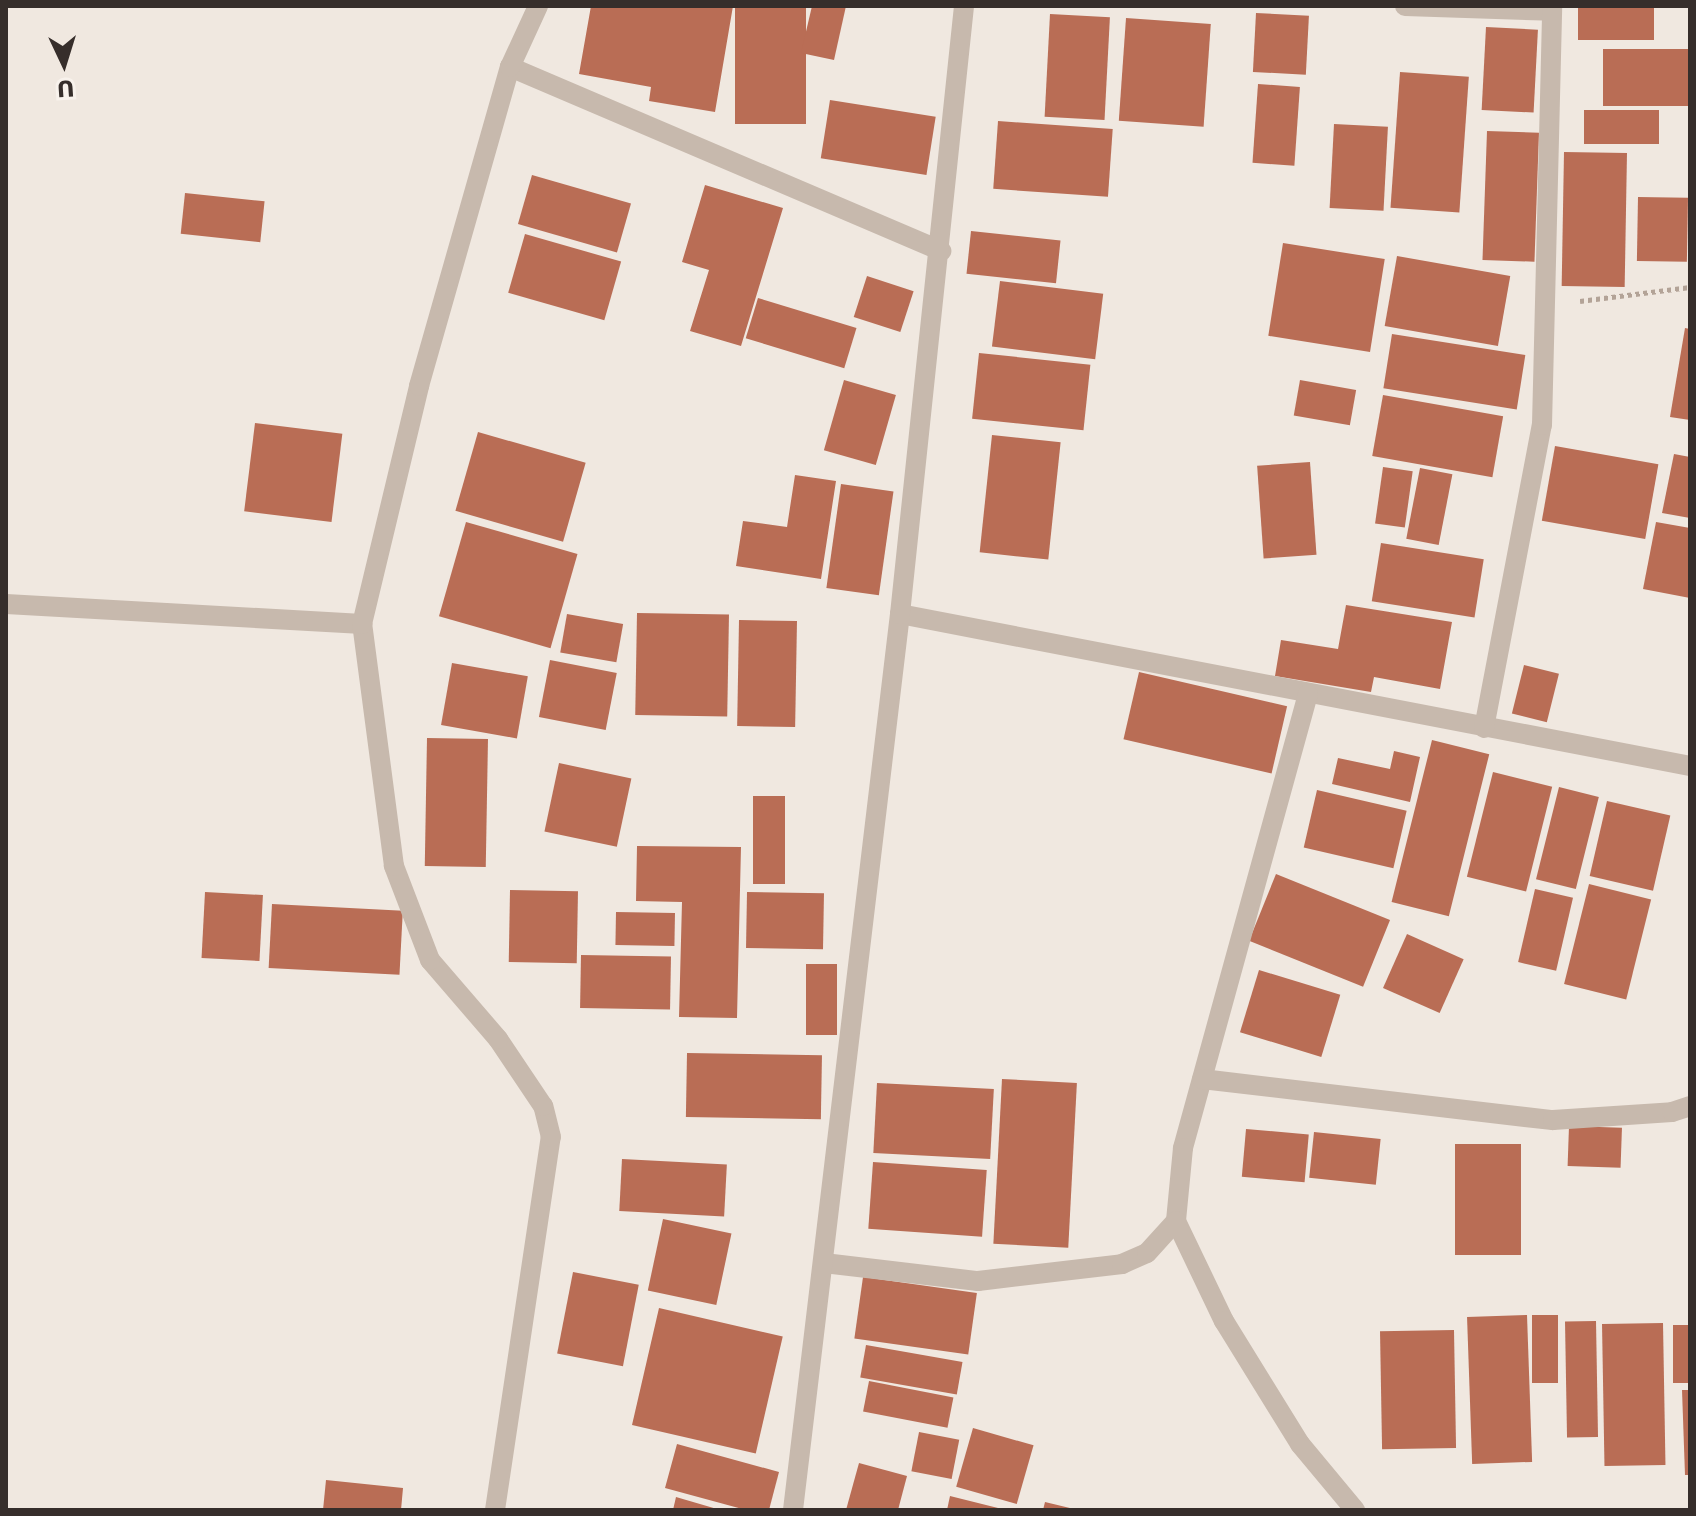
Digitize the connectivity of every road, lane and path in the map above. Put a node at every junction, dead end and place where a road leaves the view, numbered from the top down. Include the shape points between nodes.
1 (538, 6) edge
2 (964, 6) edge
3 (1405, 6) edge
4 (1552, 9) edge
5 (510, 67) junction
6 (941, 251) junction
7 (1690, 287) edge
8 (1545, 305) junction
9 (6, 604) edge
10 (900, 614) junction
11 (362, 624) junction
12 (1308, 694) junction
13 (1484, 728) junction
14 (1690, 766) edge
15 (1202, 1079) junction
16 (1690, 1106) edge
17 (1176, 1221) junction
18 (824, 1263) junction
19 (495, 1510) edge
20 (793, 1510) edge
21 (1355, 1510) edge

1 - 5 street
2 - 6 street
3 - 4 street
4 - 8 street
5 - 6 street
5 - 11 street via 419,386
6 - 10 street
7 - 8 path
8 - 13 street via 1542,425
9 - 11 street
10 - 12 street
10 - 18 street
11 - 19 street via 394,866 430,960 498,1039 543,1106 551,1137
12 - 13 street
12 - 15 street
13 - 14 street
15 - 16 street via 1553,1120 1672,1112
15 - 17 street via 1183,1148
17 - 18 street via 1147,1253 1108,1266 978,1281
17 - 21 street via 1224,1321 1300,1444
18 - 20 street

